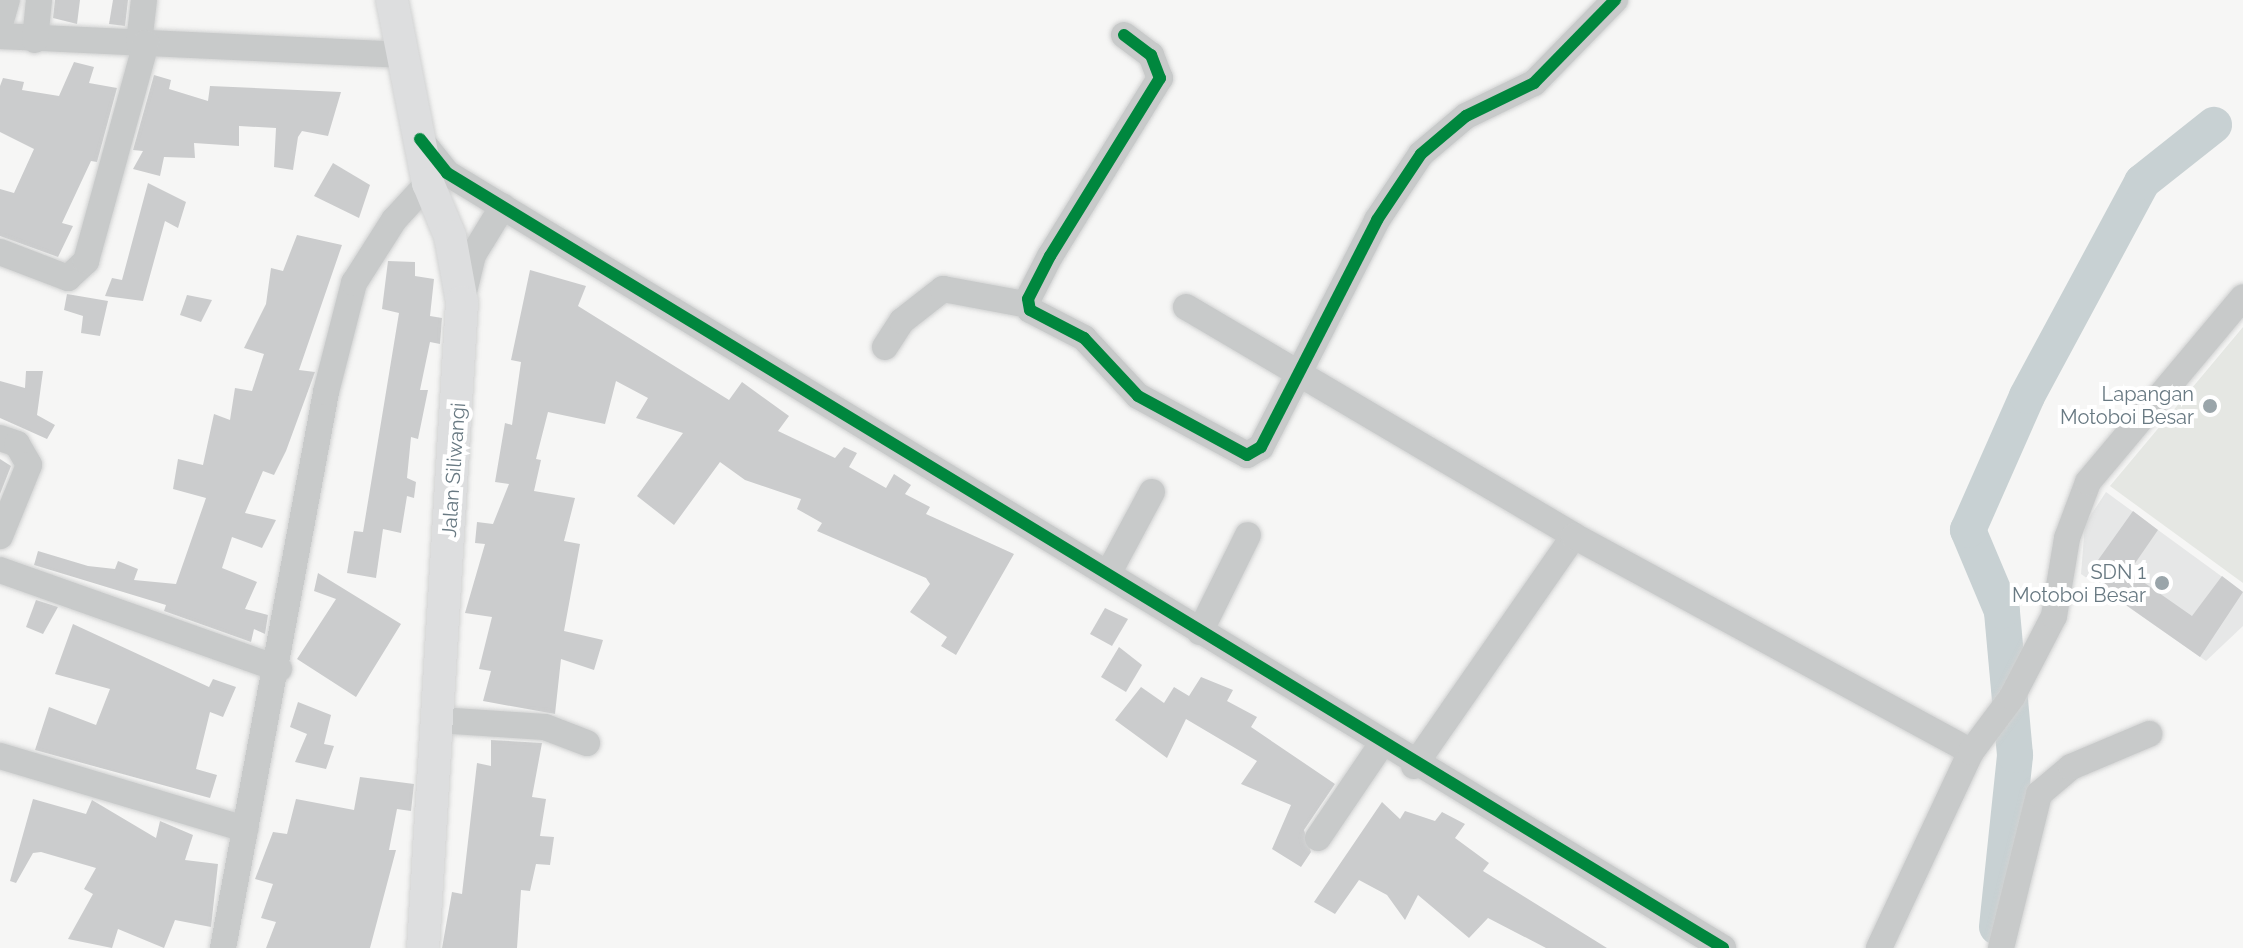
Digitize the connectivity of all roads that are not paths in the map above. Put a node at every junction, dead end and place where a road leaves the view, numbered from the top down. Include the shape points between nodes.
1 (7, 0) edge
2 (39, 0) edge
3 (144, 0) edge
4 (392, 0) edge
5 (1615, 0) edge
6 (0, 24) edge
7 (1124, 35) dead end
8 (0, 36) edge
9 (35, 40) junction
10 (142, 43) junction
11 (408, 75) junction
12 (420, 139) junction
13 (428, 183) junction
14 (503, 206) junction
15 (0, 252) edge
16 (2243, 297) edge
17 (462, 302) junction
18 (1029, 305) junction
19 (1186, 307) dead end
20 (885, 347) dead end
21 (1302, 372) junction
22 (0, 438) edge
23 (1152, 492) dead end
24 (1248, 535) dead end
25 (0, 536) edge
26 (1574, 536) junction
27 (1108, 574) junction
28 (11, 575) edge
29 (1200, 632) junction
30 (279, 669) junction
31 (438, 720) junction
32 (2149, 734) dead end
33 (587, 743) dead end
34 (1381, 745) junction
35 (1971, 752) junction
36 (7, 759) edge
37 (1414, 766) junction
38 (245, 829) junction
39 (1318, 838) dead end
40 (223, 948) edge
41 (423, 948) edge
42 (1723, 948) edge
43 (1879, 948) edge
44 (2001, 948) edge

1 - 6 street
2 - 9 street
3 - 10 street
4 - 11 main road, Jalan Siliwangi
5 - 21 street via 1534,83 1453,125 1421,154 1377,220
7 - 18 street via 1151,55 1160,78 1050,256
8 - 9 street
9 - 10 street
10 - 11 street
10 - 15 street via 86,261 68,278
11 - 12 main road, Jalan Siliwangi
12 - 13 main road, Jalan Siliwangi
12 - 14 street via 447,173
13 - 17 main road, Jalan Siliwangi via 450,236
13 - 30 street via 354,283 326,392
14 - 17 street via 473,255
14 - 27 street
16 - 35 street via 2088,482 2067,538 2061,597 2005,706
17 - 31 main road, Jalan Siliwangi
18 - 20 street via 943,289 902,321
18 - 21 street via 1084,338 1138,396 1247,455 1261,447
19 - 21 street
21 - 26 street
22 - 25 street via 17,444 29,465
23 - 27 street
24 - 29 street
26 - 35 street
26 - 37 street
27 - 29 street
28 - 30 street
29 - 34 street
30 - 38 street
31 - 33 street via 545,727
31 - 41 main road, Jalan Siliwangi
32 - 44 street via 2071,767 2039,794
34 - 37 street
34 - 39 street
35 - 43 street
36 - 38 street
37 - 42 street
38 - 40 street

